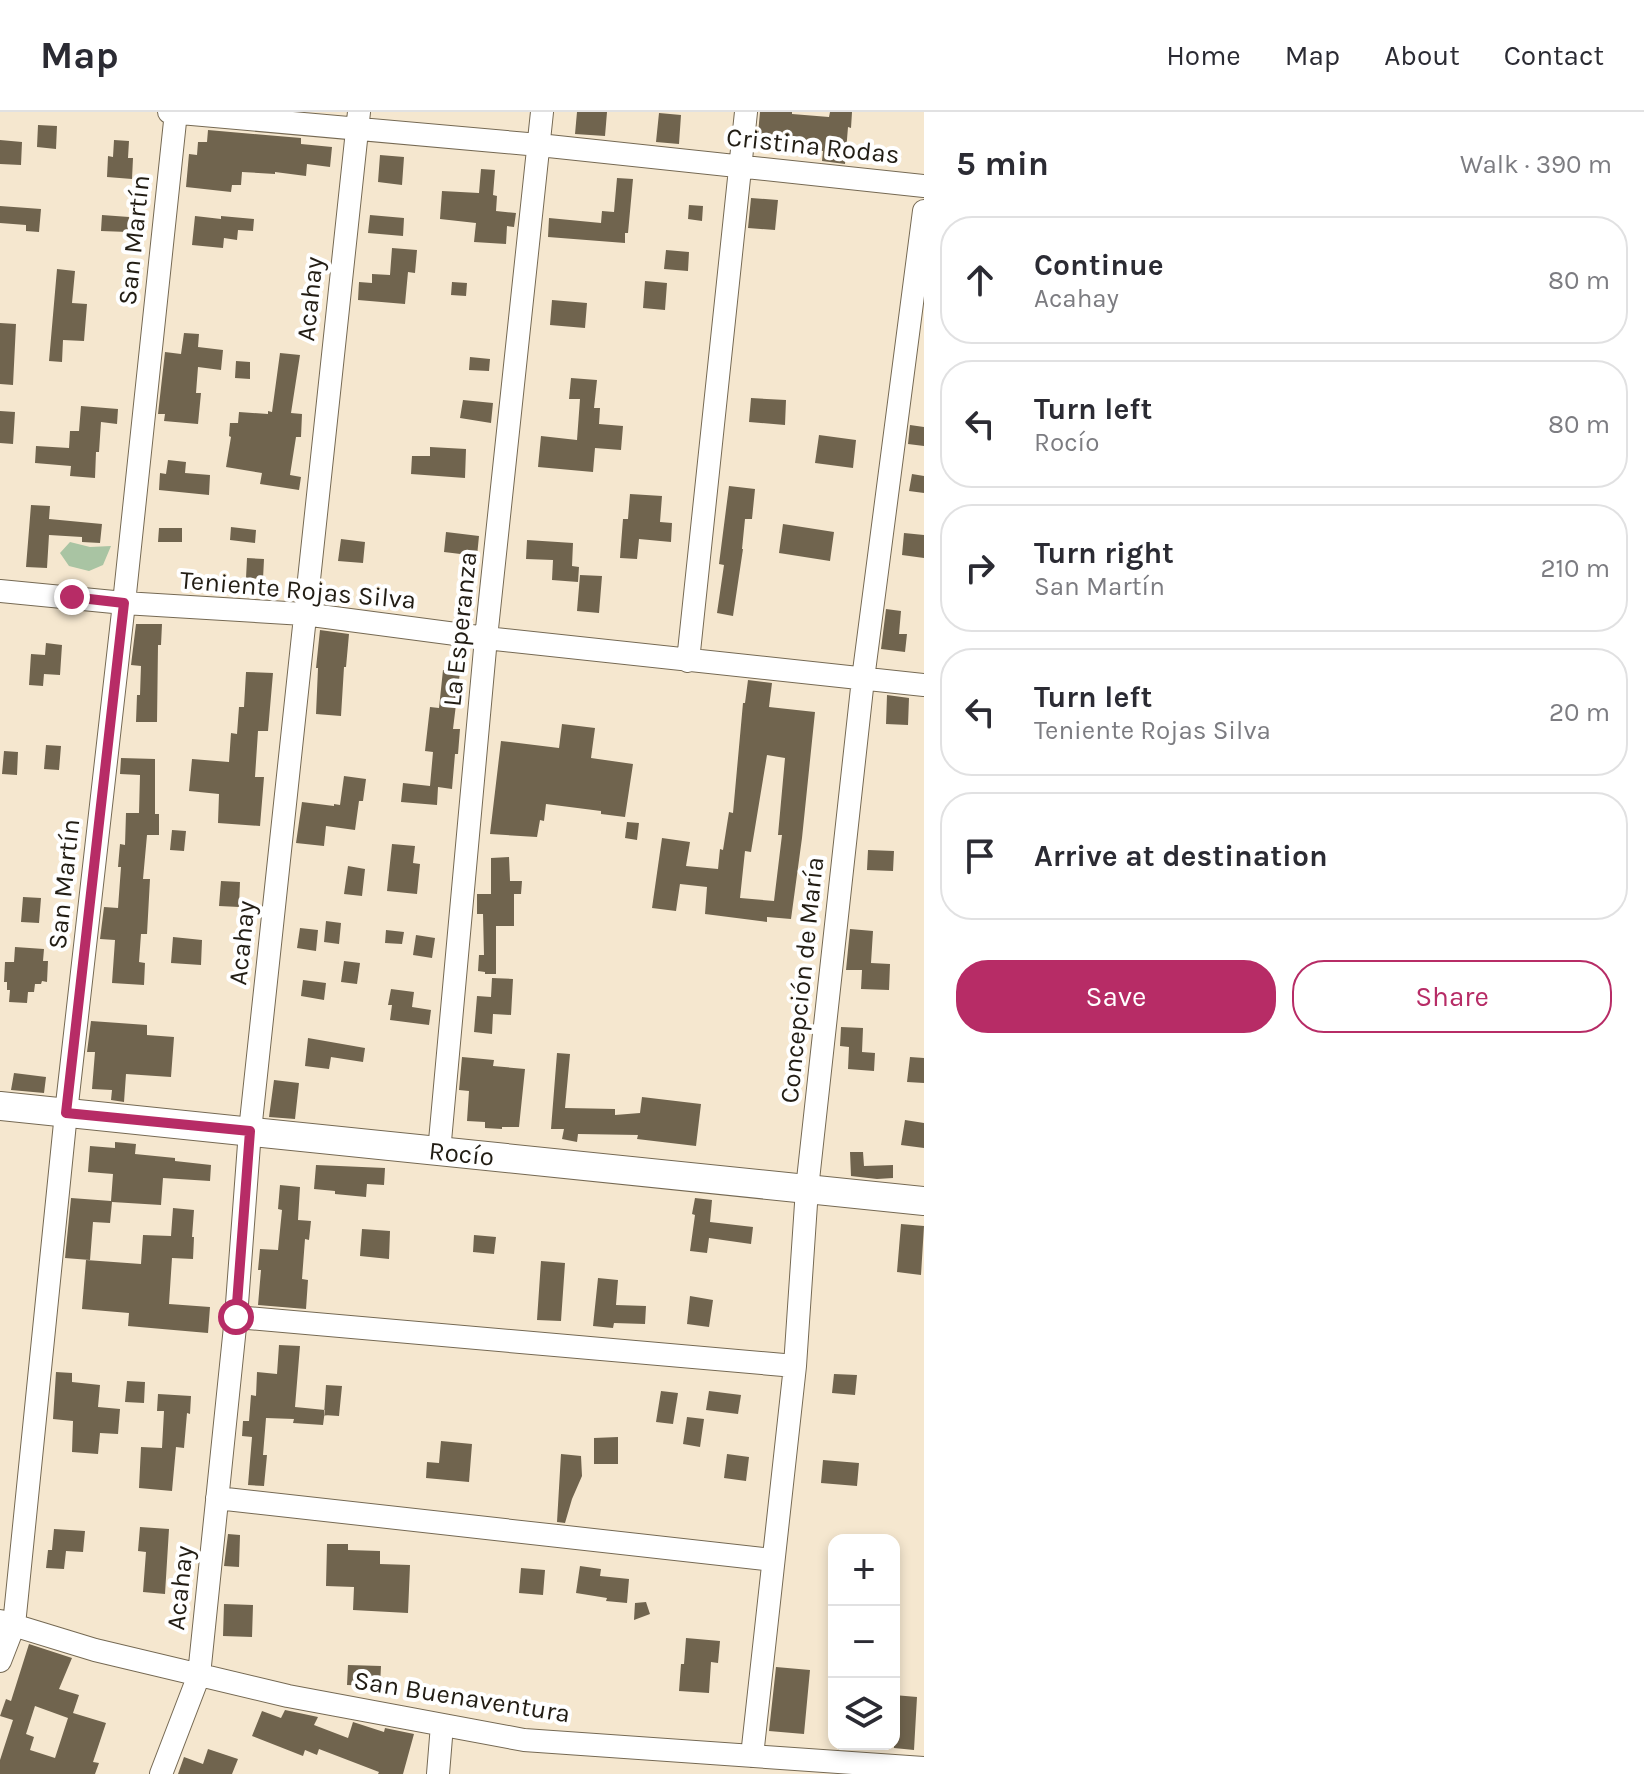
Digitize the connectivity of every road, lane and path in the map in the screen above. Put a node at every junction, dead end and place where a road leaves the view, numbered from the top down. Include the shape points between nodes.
1 (169, 112) edge
2 (176, 112) edge
3 (542, 112) edge
4 (746, 112) edge
5 (358, 121) edge
6 (539, 145) junction
7 (740, 166) junction
8 (924, 186) edge
9 (924, 211) edge
10 (0, 591) edge
11 (124, 603) junction
12 (304, 614) junction
13 (486, 638) junction
14 (688, 661) junction
15 (863, 679) junction
16 (924, 685) edge
17 (0, 1106) edge
18 (66, 1113) junction
19 (250, 1131) junction
20 (439, 1152) junction
21 (807, 1189) junction
22 (924, 1201) edge
23 (236, 1317) junction
24 (795, 1366) junction
25 (217, 1498) junction
26 (773, 1560) junction
27 (7, 1623) edge
28 (0, 1661) edge
29 (199, 1675) junction
30 (442, 1725) junction
31 (752, 1756) junction
32 (924, 1768) edge
33 (867, 1769) edge
34 (161, 1774) edge
35 (438, 1774) edge

1 - 2 street, Cristina Rodas
2 - 5 street, Cristina Rodas
2 - 11 street, San Martín
3 - 6 street, La Esperanza
4 - 7 street
5 - 6 street, Cristina Rodas
5 - 12 street, Acahay
6 - 7 street, Cristina Rodas
6 - 13 street, La Esperanza
7 - 8 street, Cristina Rodas
7 - 14 street
9 - 15 street, Concepción de María
10 - 11 street, Teniente Rojas Silva
11 - 12 street, Teniente Rojas Silva
11 - 18 street, San Martín
12 - 13 street, Teniente Rojas Silva
12 - 19 street, Acahay
13 - 14 street, Teniente Rojas Silva
13 - 20 street, La Esperanza
14 - 15 street, Teniente Rojas Silva
15 - 16 street, Teniente Rojas Silva
15 - 21 street, Concepción de María
17 - 18 main road, Rocío
18 - 19 main road, Rocío
18 - 27 street, San Martín
19 - 20 main road, Rocío
19 - 23 street, Acahay
20 - 21 main road, Rocío
21 - 22 main road, Rocío
21 - 24 street, Concepción de María
23 - 24 street
23 - 25 street, Acahay
24 - 26 street, Concepción de María
25 - 26 street
25 - 29 street, Acahay
26 - 31 street, Concepción de María
27 - 28 street, San Martín
27 - 29 street, San Buenaventura
29 - 30 street, San Buenaventura
29 - 34 street, Acahay
30 - 31 street, San Buenaventura via 524,1740
30 - 35 street
31 - 33 street, San Buenaventura
32 - 33 street, San Buenaventura

